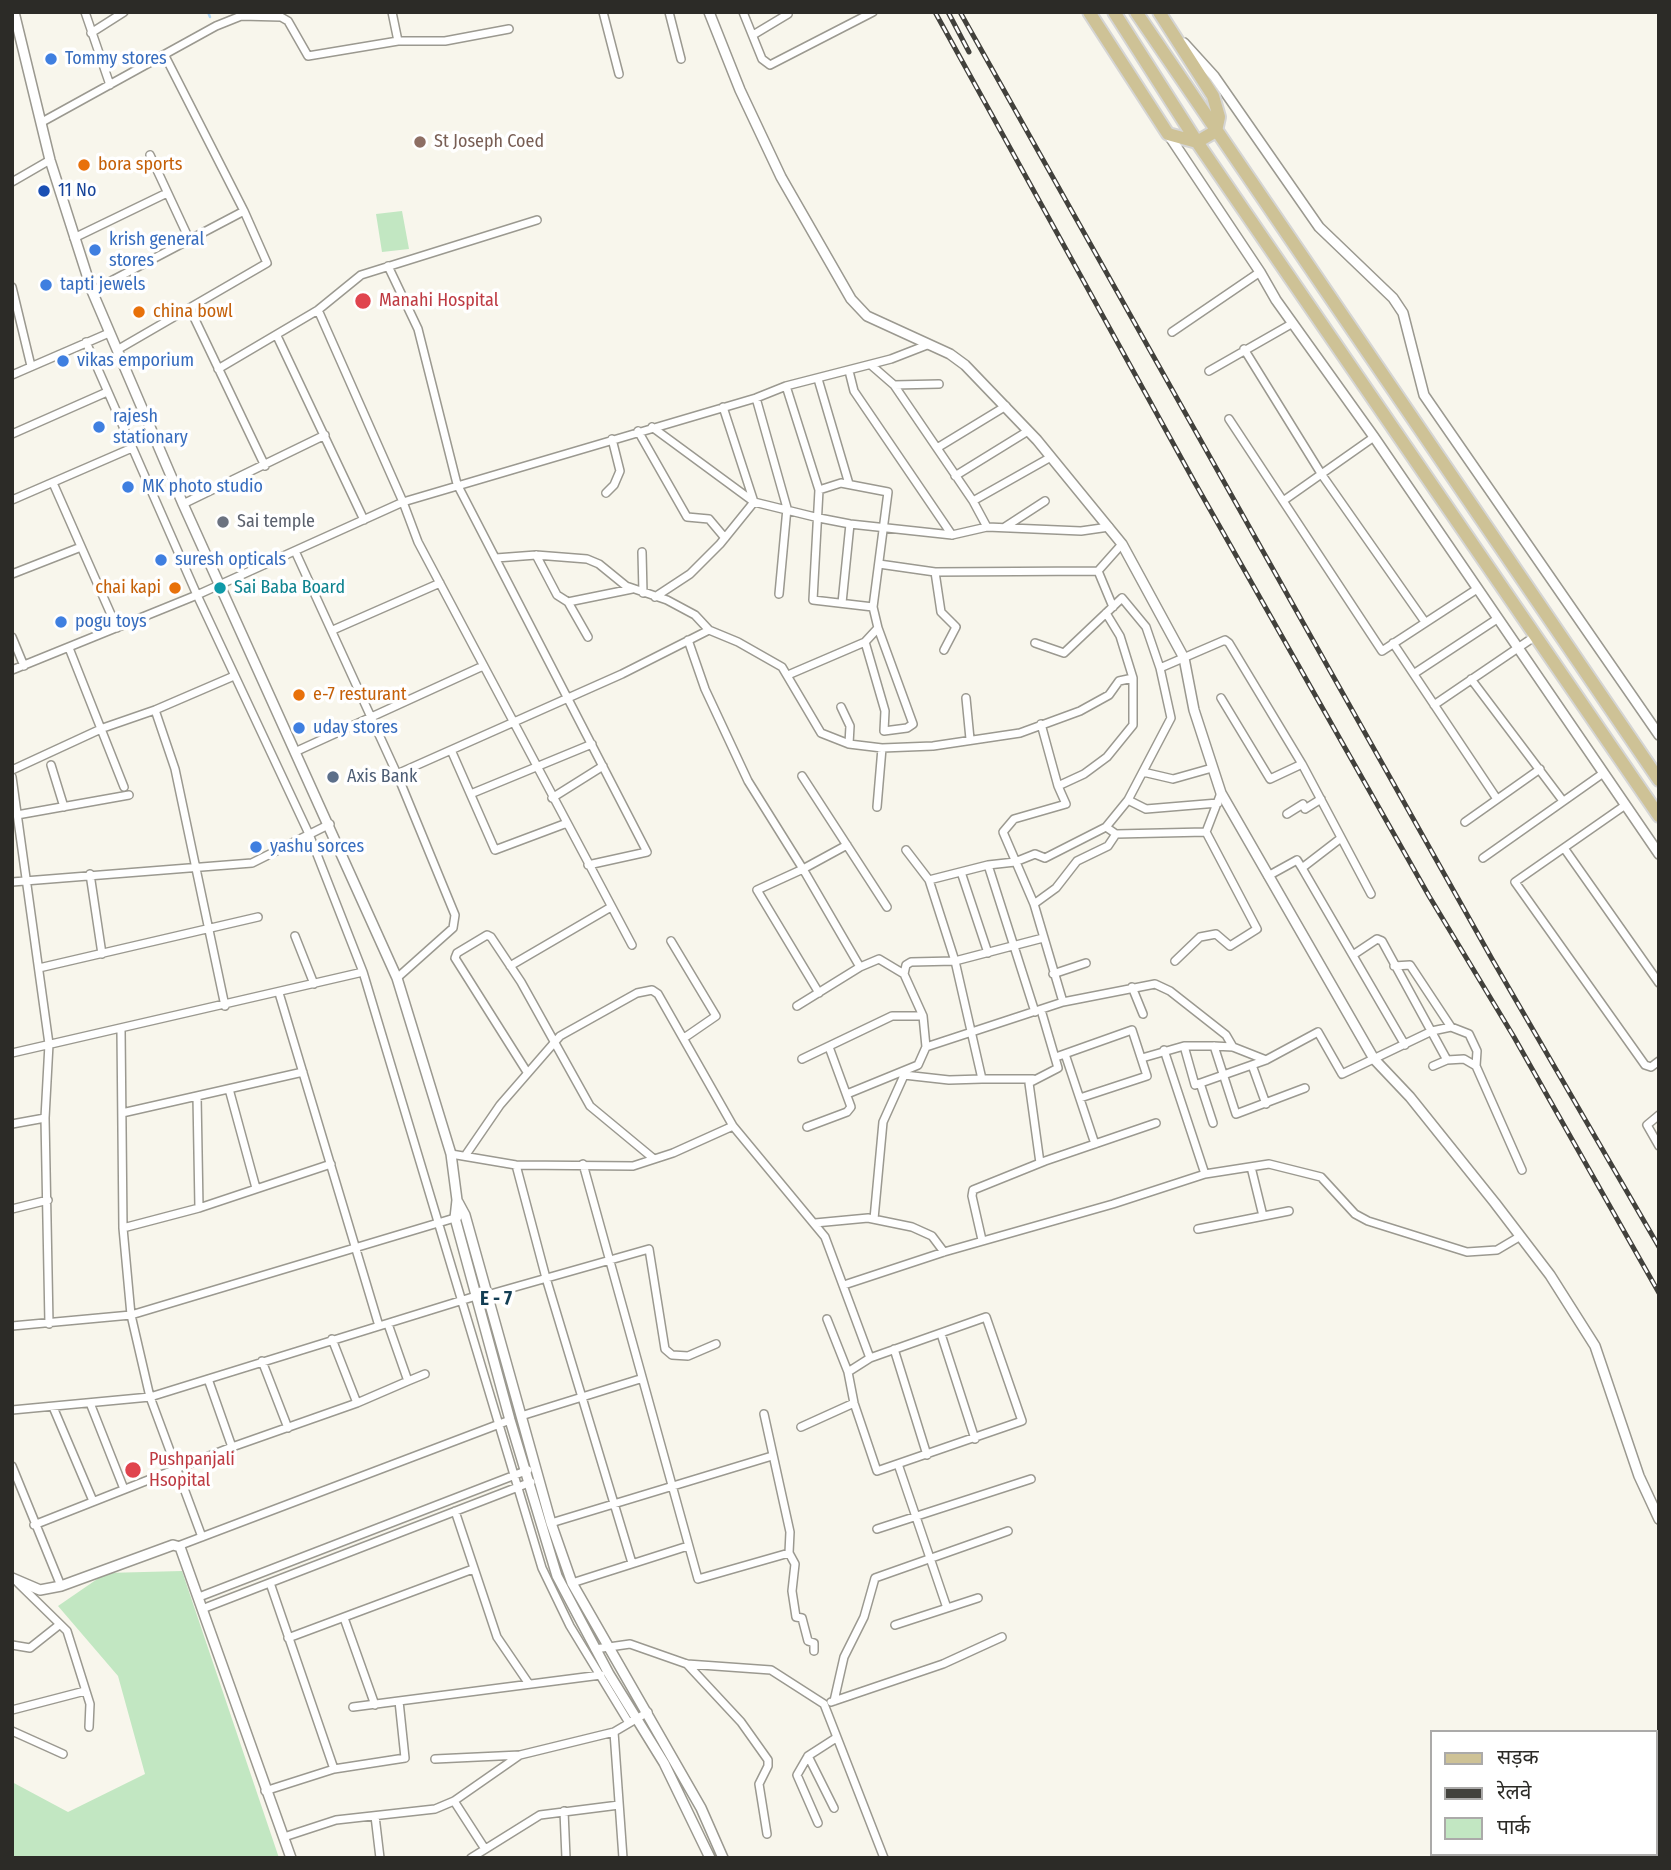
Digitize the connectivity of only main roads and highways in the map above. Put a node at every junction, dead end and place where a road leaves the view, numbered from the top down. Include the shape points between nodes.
1 (1088, 12) edge
2 (1136, 12) edge
3 (1159, 12) edge
4 (1115, 13) edge
5 (1216, 131) junction
6 (1197, 142) junction
7 (1659, 780) edge
8 (1659, 816) edge

1 - 6 main road via 1168,134
2 - 5 main road
3 - 5 main road via 1213,96 1219,117
4 - 6 main road
5 - 6 main road
5 - 7 main road
6 - 8 main road

